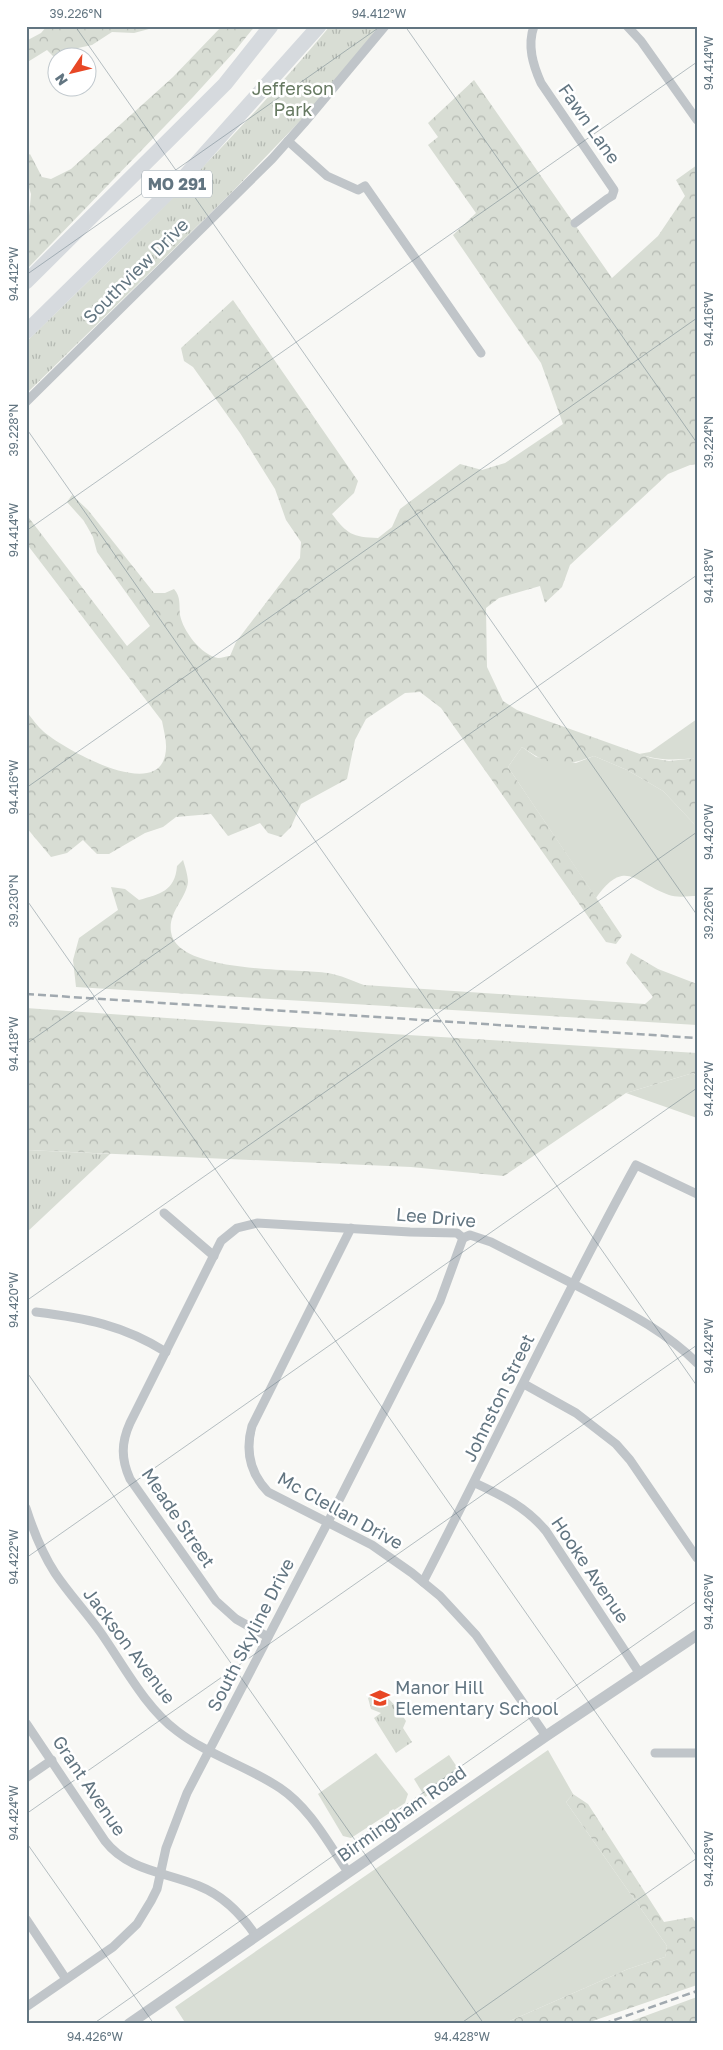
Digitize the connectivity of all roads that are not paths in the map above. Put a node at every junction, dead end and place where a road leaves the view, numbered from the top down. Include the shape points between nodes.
1 (271, 26) edge
2 (319, 26) edge
3 (385, 26) edge
4 (534, 26) edge
5 (627, 26) edge
6 (697, 120) edge
7 (288, 141) junction
8 (575, 223) dead end
9 (26, 282) edge
10 (26, 332) edge
11 (481, 353) dead end
12 (26, 402) edge
13 (697, 1194) edge
14 (164, 1212) dead end
15 (351, 1228) junction
16 (463, 1238) junction
17 (214, 1256) junction
18 (573, 1284) junction
19 (36, 1312) dead end
20 (166, 1352) junction
21 (697, 1363) edge
22 (524, 1384) junction
23 (475, 1483) junction
24 (26, 1510) edge
25 (328, 1522) junction
26 (697, 1558) edge
27 (424, 1582) junction
28 (697, 1635) edge
29 (268, 1637) junction
30 (640, 1674) junction
31 (26, 1722) edge
32 (546, 1736) junction
33 (209, 1750) junction
34 (697, 1752) edge
35 (655, 1753) dead end
36 (52, 1760) junction
37 (26, 1778) edge
38 (348, 1872) junction
39 (161, 1874) junction
40 (26, 1919) edge
41 (256, 1936) junction
42 (66, 1979) junction
43 (26, 2007) edge
44 (129, 2024) edge

1 - 9 highway, MO 291 via 225,84
2 - 10 highway, MO 291 via 185,176
3 - 7 street, Southview Drive
4 - 8 street, Fawn Lane via 531,52 541,83 614,190 612,196
5 - 6 street
7 - 11 street via 327,176 358,190 365,186
7 - 12 street, Southview Drive
13 - 18 street, Johnston Street via 636,1165
14 - 17 street
15 - 16 street, Lee Drive via 457,1232
15 - 17 street, Lee Drive via 247,1224 228,1234
15 - 25 street, Mc Clellan Drive via 252,1426 248,1446 255,1475 268,1492
16 - 18 street, Lee Drive via 470,1235 491,1242
16 - 25 street, South Skyline Drive via 440,1301
17 - 20 street, Meade Street
18 - 21 street, Lee Drive via 658,1330
18 - 22 street, Johnston Street
19 - 20 street via 78,1317 117,1327
20 - 29 street, Meade Street via 125,1434 125,1468 216,1601 236,1619
22 - 23 street, Johnston Street
22 - 26 street via 576,1413 616,1444
23 - 27 street, Johnston Street
23 - 30 street, Hooke Avenue via 512,1500 537,1520
24 - 33 street, Jackson Avenue via 55,1574 88,1614 153,1708 176,1730
25 - 27 street, Mc Clellan Drive via 372,1545
25 - 29 street, South Skyline Drive
27 - 32 street, Mc Clellan Drive via 476,1634
28 - 30 street, Birmingham Road
29 - 33 street, South Skyline Drive
30 - 32 street, Birmingham Road
31 - 36 street, Grant Avenue
32 - 38 street, Birmingham Road
33 - 38 street, Jackson Avenue via 291,1796
33 - 39 street, South Skyline Drive via 175,1820
34 - 35 street
36 - 37 street
36 - 39 street, Grant Avenue via 111,1849 128,1862
38 - 41 street, Birmingham Road
39 - 41 street, Grant Avenue via 212,1892 241,1916
39 - 42 street, South Skyline Drive via 152,1901 137,1924 113,1947
40 - 42 street
41 - 44 street, Birmingham Road
42 - 43 street, South Skyline Drive

